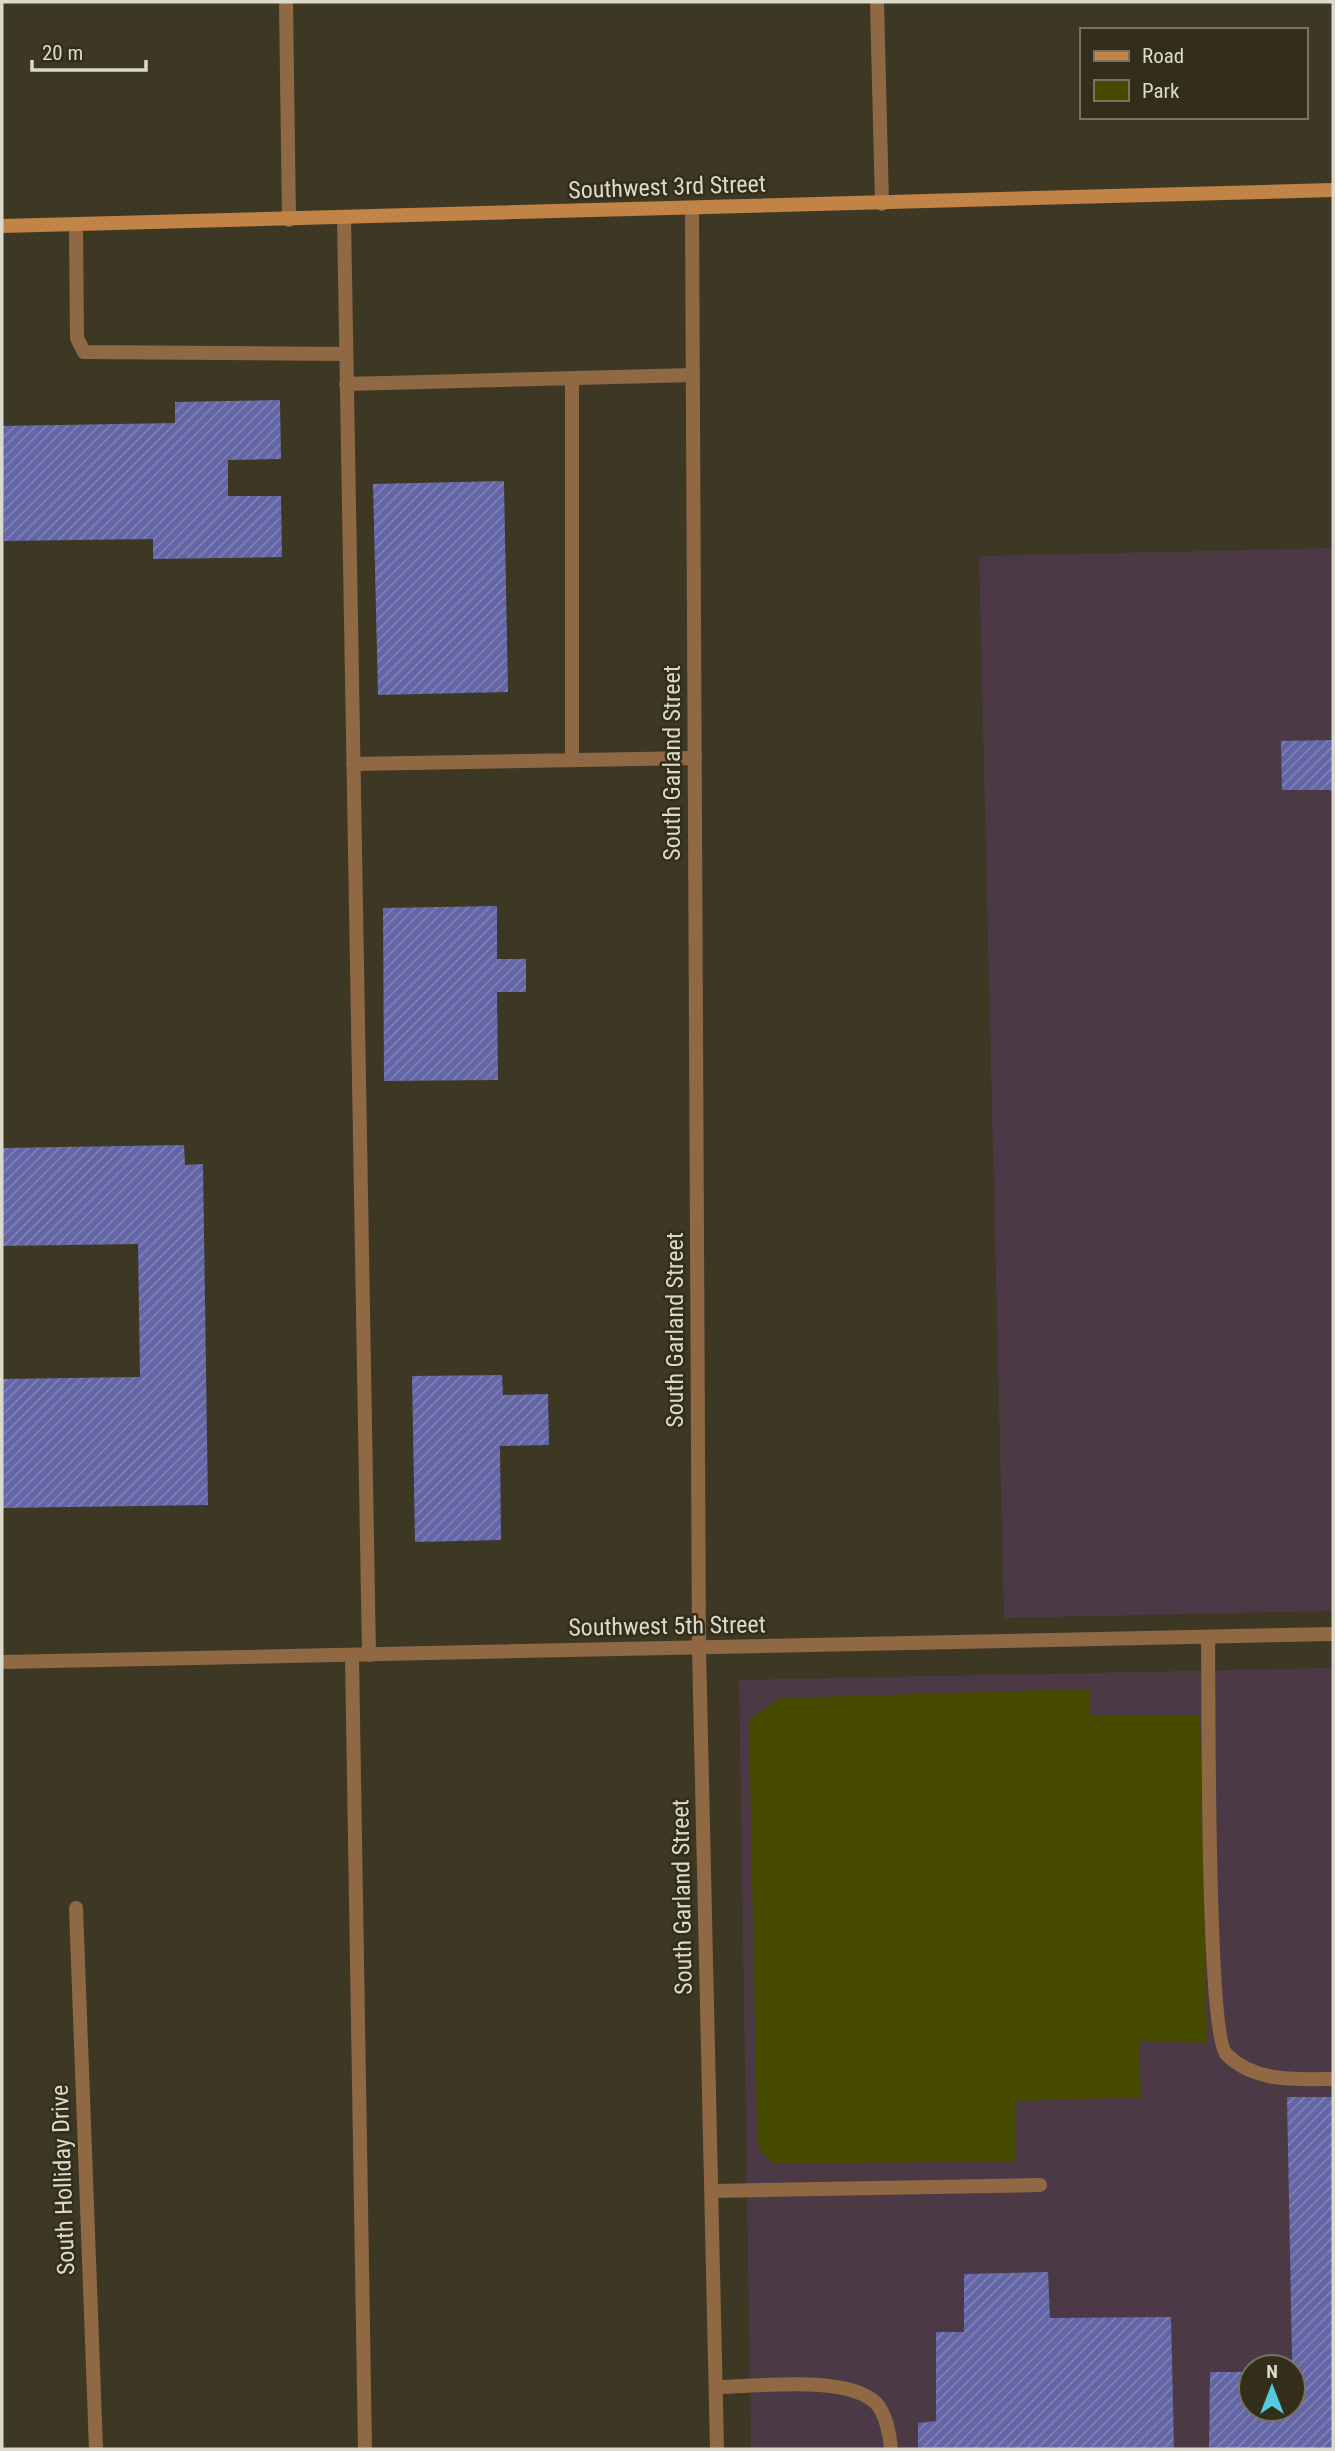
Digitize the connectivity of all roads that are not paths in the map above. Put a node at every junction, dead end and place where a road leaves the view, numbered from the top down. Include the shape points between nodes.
1 (286, 2) edge
2 (877, 2) edge
3 (1333, 190) edge
4 (882, 204) junction
5 (692, 209) junction
6 (344, 218) junction
7 (289, 220) junction
8 (76, 225) junction
9 (2, 226) edge
10 (345, 354) junction
11 (693, 375) junction
12 (572, 378) junction
13 (345, 384) junction
14 (695, 758) junction
15 (572, 760) junction
16 (353, 764) junction
17 (1333, 1634) edge
18 (1208, 1637) junction
19 (699, 1649) junction
20 (369, 1655) junction
21 (352, 1656) junction
22 (2, 1662) edge
23 (76, 1908) dead end
24 (1333, 2079) edge
25 (1040, 2185) dead end
26 (712, 2192) junction
27 (716, 2387) junction
28 (96, 2449) edge
29 (365, 2449) edge
30 (717, 2449) edge
31 (891, 2449) edge

1 - 7 street
2 - 4 street
3 - 4 main road, Southwest 3rd Street
4 - 5 main road, Southwest 3rd Street
5 - 6 main road, Southwest 3rd Street
5 - 11 street, South Garland Street
6 - 7 main road, Southwest 3rd Street
6 - 10 street
7 - 8 main road, Southwest 3rd Street
8 - 9 main road, Southwest 3rd Street
8 - 10 street via 77,338 84,352
10 - 13 street
11 - 12 street
11 - 14 street, South Garland Street
12 - 13 street
12 - 15 street
13 - 16 street
14 - 15 street
14 - 19 street, South Garland Street
15 - 16 street
16 - 20 street
17 - 18 street, Southwest 5th Street
18 - 19 street, Southwest 5th Street
18 - 24 street via 1217,2029 1226,2054 1254,2072 1280,2080
19 - 20 street, Southwest 5th Street
19 - 26 street, South Garland Street
20 - 21 street, Southwest 5th Street
21 - 22 street, Southwest 5th Street
21 - 29 street
23 - 28 street, South Holliday Drive
25 - 26 street
26 - 27 street, South Garland Street
27 - 30 street, South Garland Street
27 - 31 street via 823,2385 852,2390 876,2404

